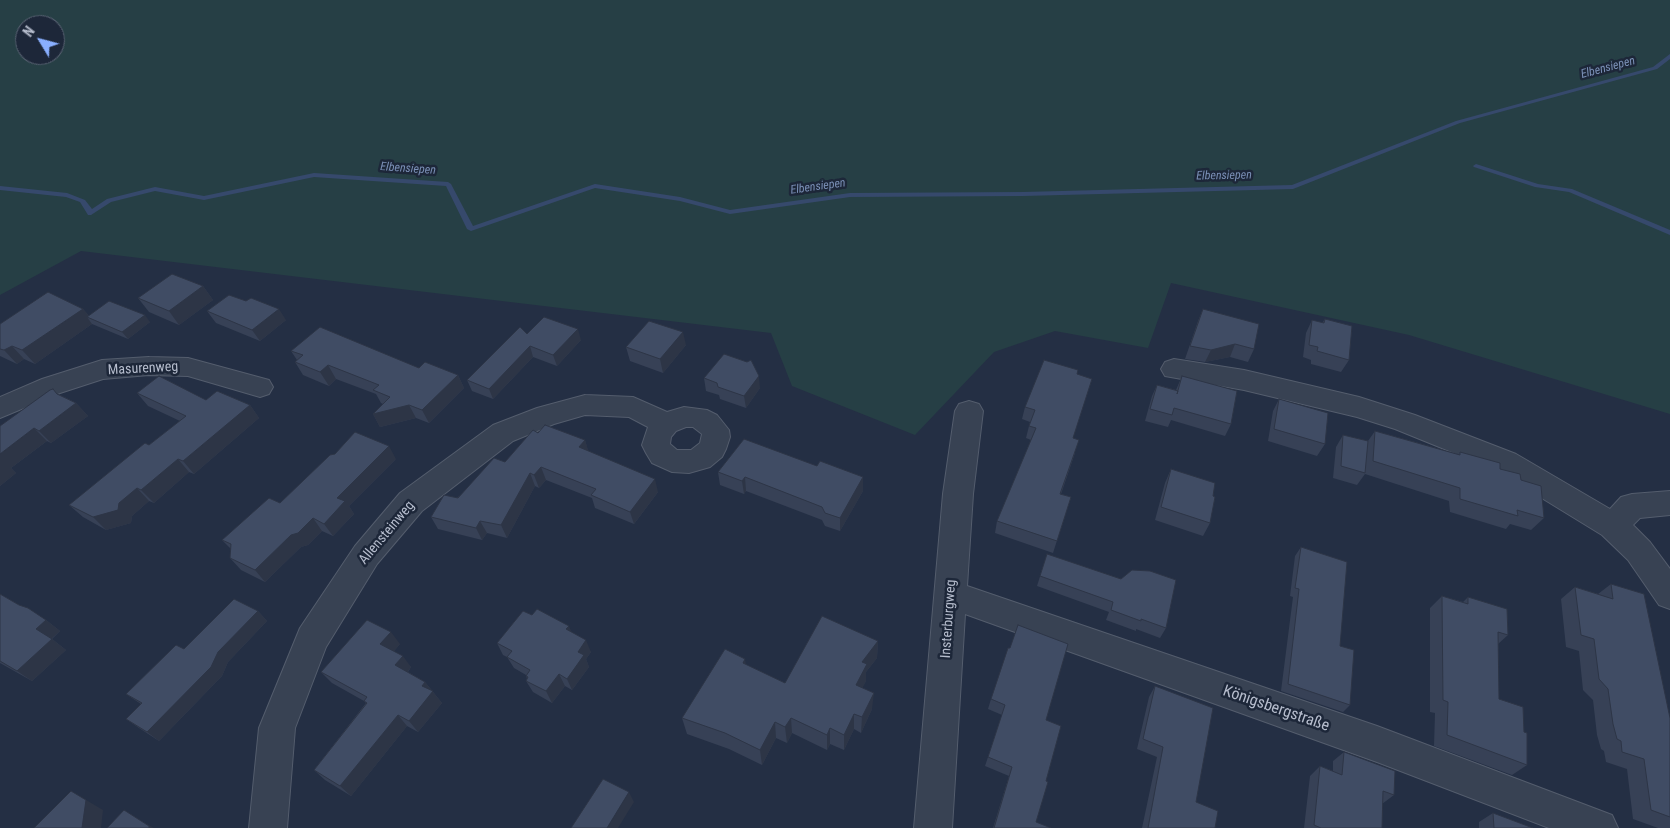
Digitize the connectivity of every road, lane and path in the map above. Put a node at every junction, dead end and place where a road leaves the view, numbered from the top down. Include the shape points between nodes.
1 (1174, 369) dead end
2 (260, 387) dead end
3 (0, 408) edge
4 (970, 411) dead end
5 (666, 424) dead end
6 (1670, 503) edge
7 (1613, 526) junction
8 (951, 595) junction
9 (1670, 595) edge
10 (268, 828) edge
11 (934, 828) edge
12 (1599, 828) edge

1 - 7 street via 1244,380 1359,407 1405,422 1506,462
2 - 3 street, Masurenweg via 188,367 149,366 102,370 50,386
4 - 8 street, Insterburgweg via 958,494
5 - 10 street, Allensteinweg via 633,407 585,405 547,415 503,433 411,502 366,555 312,639 277,728
6 - 7 street via 1632,506
7 - 9 street via 1639,552
8 - 11 street, Insterburgweg
8 - 12 street, Königsbergstraße via 1377,744

